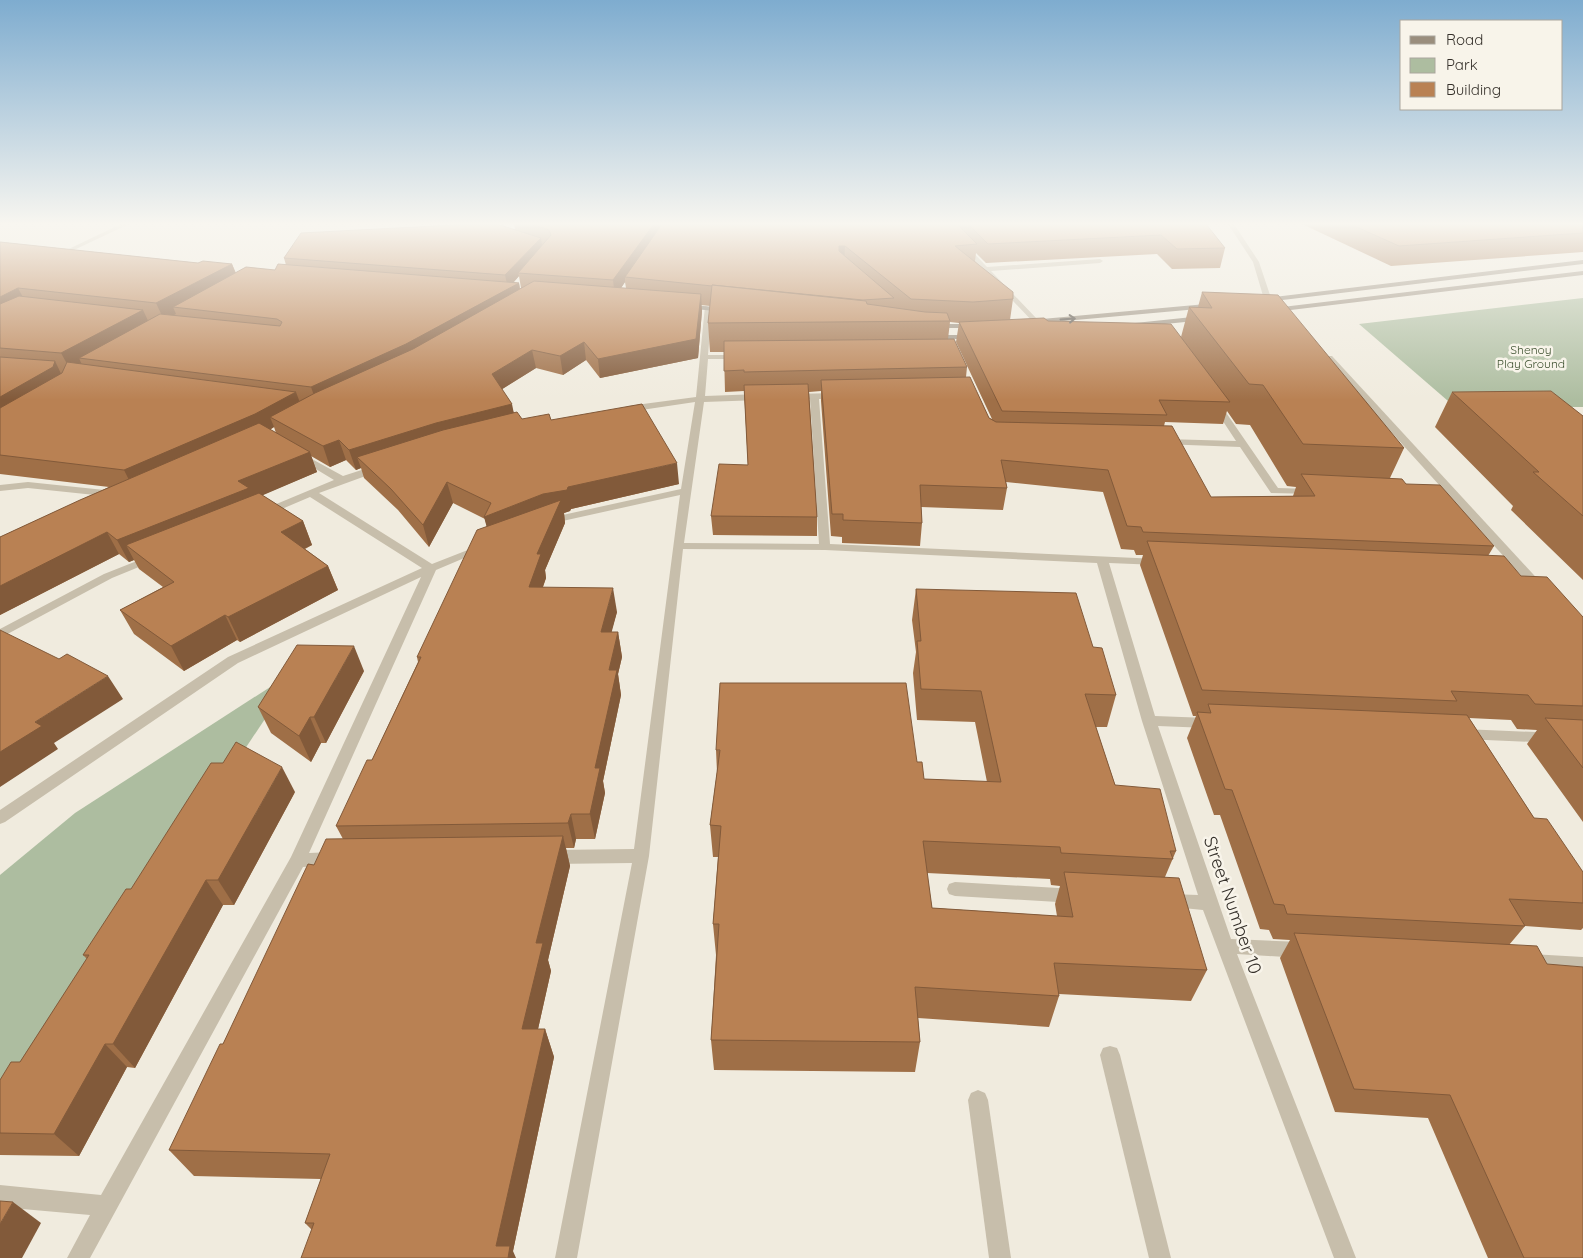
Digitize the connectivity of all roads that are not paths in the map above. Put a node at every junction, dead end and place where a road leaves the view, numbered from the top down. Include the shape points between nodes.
1 (997, 283) edge
2 (1263, 283) edge
3 (1410, 283) edge
4 (1507, 283) edge
5 (1258, 300) edge
6 (1268, 300) junction
7 (672, 305) edge
8 (1212, 306) edge
9 (708, 308) junction
10 (737, 311) edge
11 (1267, 311) edge
12 (1287, 313) junction
13 (1213, 317) edge
14 (1024, 322) edge
15 (1034, 322) junction
16 (924, 325) edge
17 (979, 326) edge
18 (1129, 326) edge
19 (928, 336) edge
20 (985, 336) edge
21 (1324, 353) edge
22 (752, 357) edge
23 (704, 358) junction
24 (1210, 395) edge
25 (814, 396) junction
26 (844, 396) edge
27 (766, 397) edge
28 (785, 397) edge
29 (700, 399) junction
30 (615, 411) edge
31 (1157, 442) edge
32 (1244, 444) junction
33 (292, 451) edge
34 (389, 465) edge
35 (342, 480) junction
36 (0, 488) edge
37 (686, 491) junction
38 (312, 493) junction
39 (1323, 493) edge
40 (1439, 498) edge
41 (123, 499) edge
42 (1459, 499) junction
43 (256, 516) edge
44 (535, 526) edge
45 (492, 544) edge
46 (678, 546) junction
47 (825, 547) junction
48 (164, 554) edge
49 (1102, 560) junction
50 (1172, 562) edge
51 (431, 568) junction
52 (1510, 576) edge
53 (1530, 577) junction
54 (1548, 597) edge
55 (0, 634) edge
56 (1150, 721) junction
57 (1218, 724) edge
58 (1445, 734) edge
59 (1583, 739) edge
60 (0, 818) edge
61 (642, 856) junction
62 (533, 857) edge
63 (347, 859) edge
64 (298, 860) junction
65 (954, 889) dead end
66 (1092, 897) edge
67 (1151, 900) edge
68 (1209, 903) junction
69 (1225, 946) junction
70 (1314, 951) edge
71 (1513, 961) edge
72 (1583, 965) edge
73 (1110, 1055) dead end
74 (978, 1100) dead end
75 (0, 1196) edge
76 (106, 1206) junction
77 (78, 1258) edge
78 (566, 1258) edge
79 (1000, 1258) edge
80 (1160, 1258) edge
81 (1345, 1258) edge

1 - 15 street
2 - 6 street
3 - 6 main road
4 - 12 main road
5 - 6 main road
6 - 12 street
7 - 9 main road
15 -> 8 main road
9 - 10 main road
9 - 23 street
11 - 12 main road
13 - 18 main road via 1161,327
14 - 15 main road
16 - 17 main road
19 - 20 main road via 950,342
21 - 42 street
22 - 23 street
23 - 29 street
24 - 32 street
25 - 26 street
25 - 28 street
25 - 47 street
27 - 29 street
29 - 30 street
29 - 37 street
31 - 32 street
32 - 39 street via 1275,491
33 - 35 street
34 - 35 street
35 - 38 street
36 - 41 street via 28,485
37 - 44 street
37 - 46 street
38 - 43 street
38 - 51 street
40 - 42 street
42 - 53 street
45 - 51 street
46 - 47 street
46 - 61 street
47 - 49 street
48 - 55 street via 108,576
49 - 50 street
49 - 56 street, Street Number 10
51 - 60 street via 233,660
51 - 64 street
52 - 53 street
53 - 54 street
56 - 57 street
56 - 68 street, Street Number 10
58 - 59 street
61 - 62 street
61 - 78 street
63 - 64 street
64 - 76 street
65 - 66 street
67 - 68 street
68 - 69 street, Street Number 10
69 - 70 street
69 - 81 street, Street Number 10
71 - 72 street
73 - 80 street
74 - 79 street
75 - 76 street
76 - 77 street

